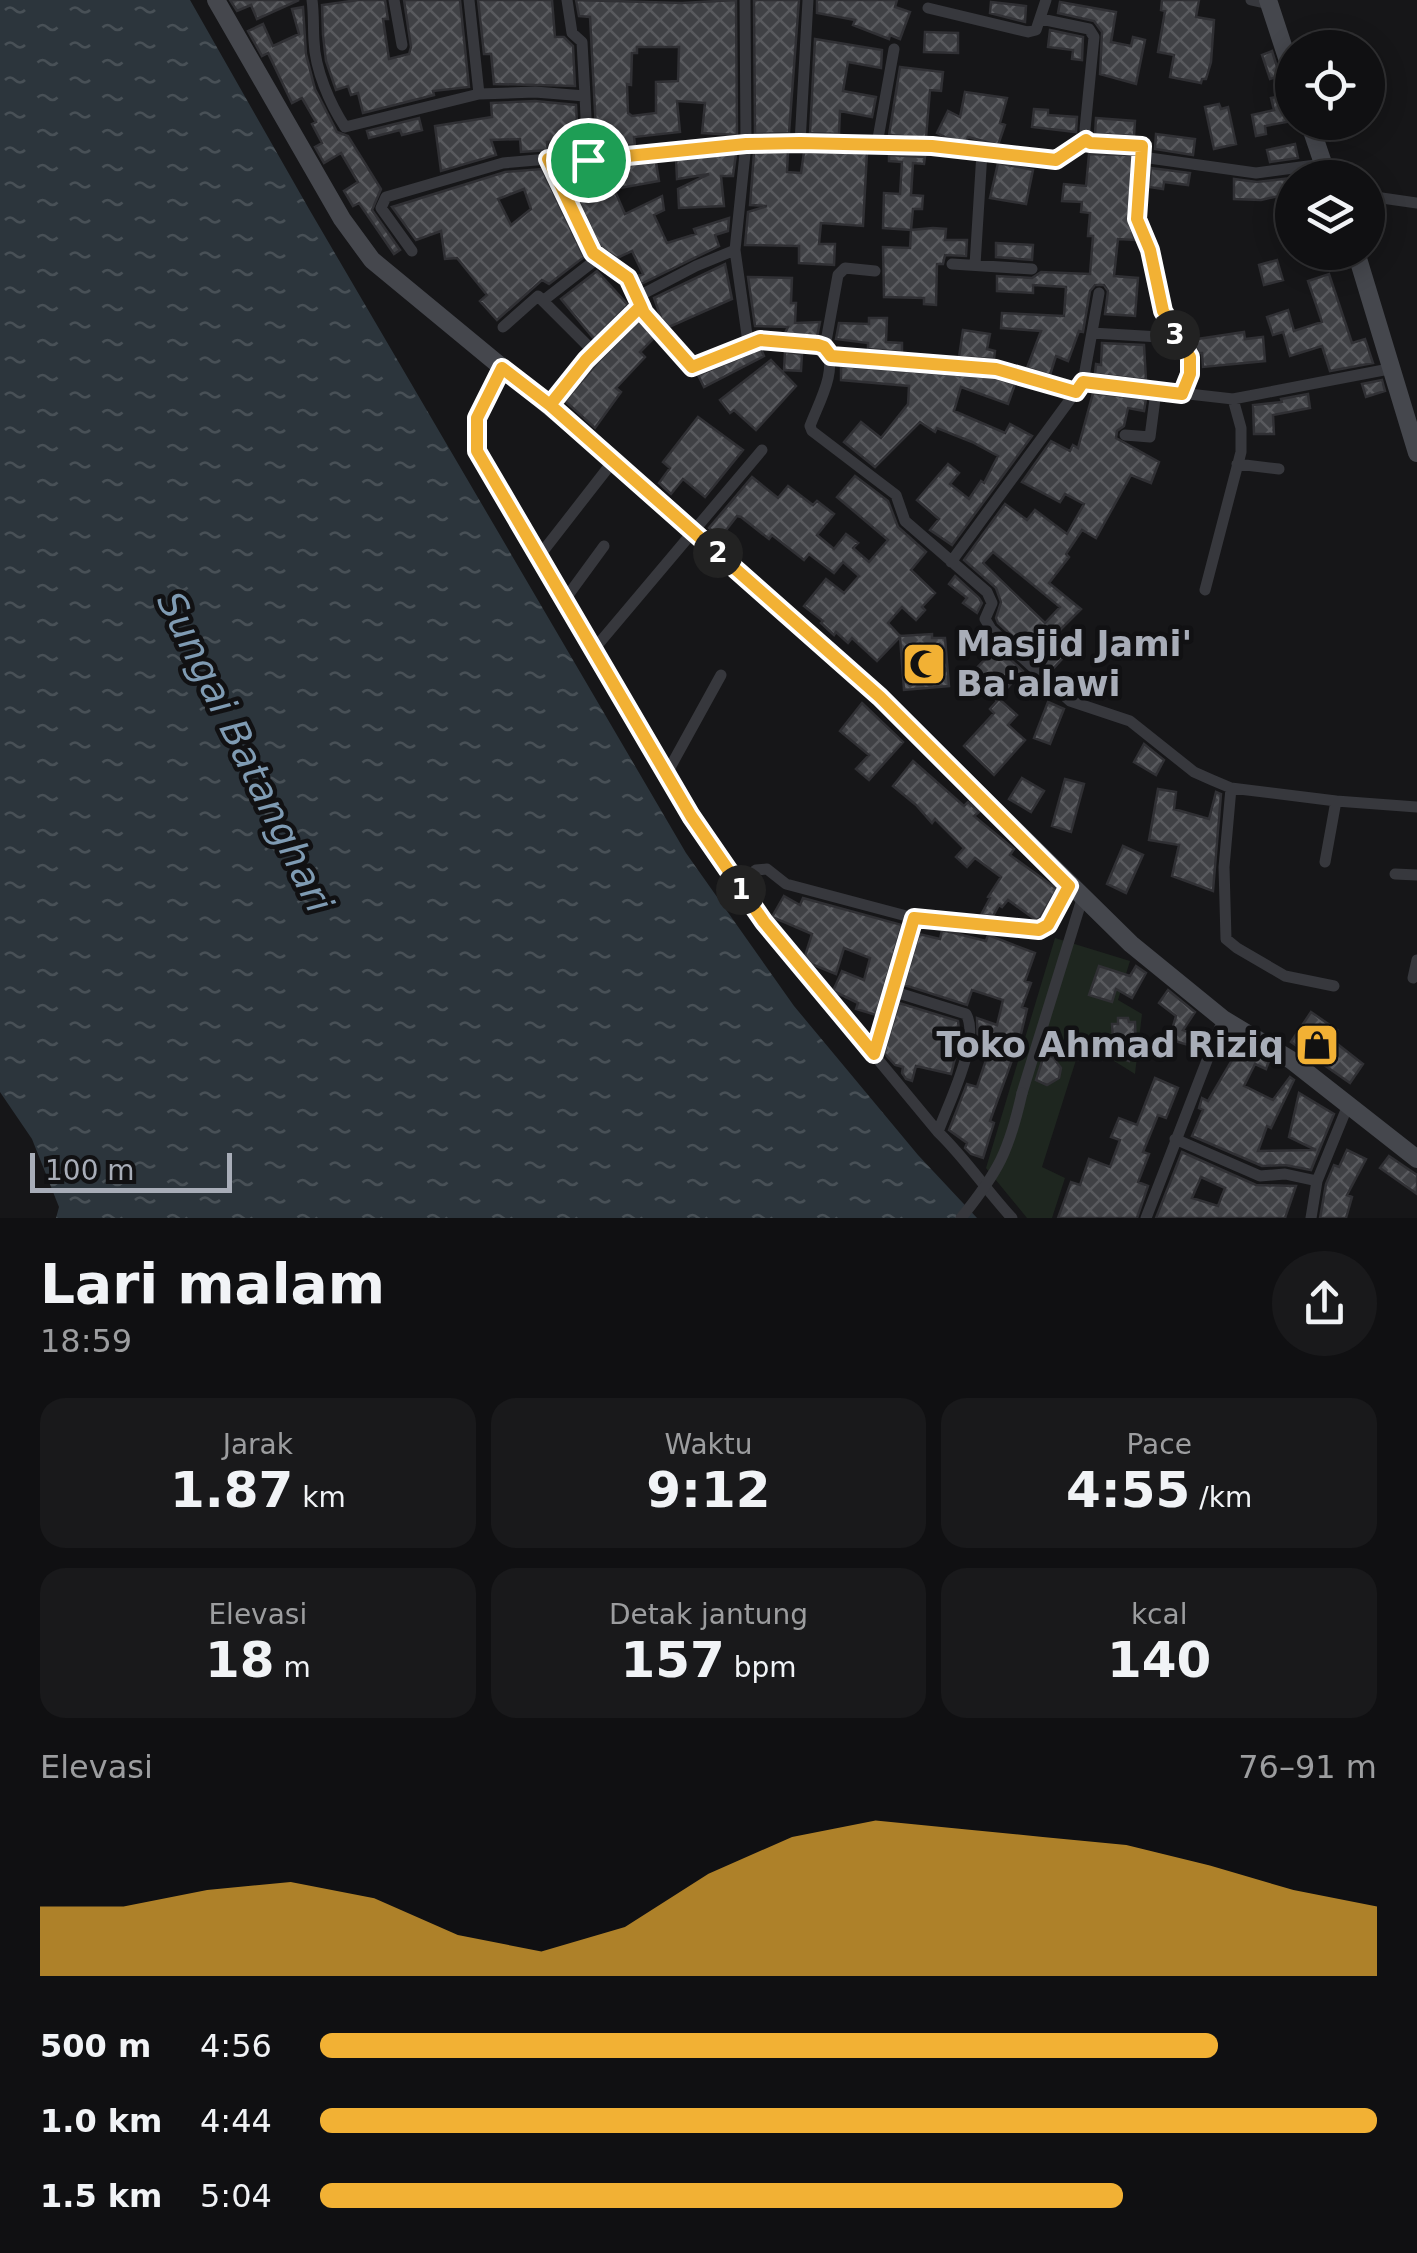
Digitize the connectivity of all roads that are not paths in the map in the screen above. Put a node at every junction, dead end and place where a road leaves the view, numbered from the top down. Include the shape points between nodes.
1 (216, 0) edge
2 (312, 0) edge
3 (394, 0) edge
4 (469, 0) edge
5 (568, 0) edge
6 (745, 0) edge
7 (808, 0) edge
8 (1046, 0) edge
9 (1263, 1) edge
10 (928, 8) dead end
11 (1040, 19) junction
12 (1275, 31) edge
13 (402, 44) dead end
14 (894, 49) dead end
15 (479, 94) junction
16 (585, 96) junction
17 (1086, 140) junction
18 (800, 143) junction
19 (746, 144) junction
20 (878, 144) junction
21 (982, 152) junction
22 (1142, 156) junction
23 (548, 159) junction
24 (588, 160) junction
25 (1275, 173) edge
26 (1385, 198) edge
27 (1417, 203) edge
28 (736, 250) junction
29 (412, 252) dead end
30 (598, 258) junction
31 (952, 264) dead end
32 (975, 265) junction
33 (1032, 269) dead end
34 (876, 270) dead end
35 (1361, 270) edge
36 (1099, 293) dead end
37 (544, 300) junction
38 (639, 301) junction
39 (503, 326) dead end
40 (1092, 333) junction
41 (1178, 338) junction
42 (748, 342) junction
43 (594, 352) junction
44 (828, 352) junction
45 (502, 368) junction
46 (1389, 369) junction
47 (1079, 387) junction
48 (1156, 391) junction
49 (1182, 394) junction
50 (1233, 399) junction
51 (550, 405) junction
52 (1125, 435) dead end
53 (762, 450) dead end
54 (1417, 454) edge
55 (614, 460) junction
56 (1238, 464) junction
57 (1279, 468) dead end
58 (695, 533) junction
59 (604, 546) dead end
60 (540, 555) junction
61 (951, 562) junction
62 (1205, 590) dead end
63 (566, 598) junction
64 (594, 648) junction
65 (721, 675) dead end
66 (667, 774) junction
67 (1232, 788) junction
68 (1336, 801) junction
69 (1417, 807) edge
70 (1325, 862) dead end
71 (1394, 874) dead end
72 (1417, 875) edge
73 (736, 884) junction
74 (1075, 892) junction
75 (914, 918) junction
76 (1417, 960) edge
77 (1413, 978) dead end
78 (1334, 986) dead end
79 (892, 991) junction
80 (1223, 1019) junction
81 (874, 1054) junction
82 (1348, 1105) junction
83 (938, 1132) junction
84 (1175, 1139) junction
85 (1417, 1159) edge
86 (1317, 1182) junction
87 (961, 1218) edge
88 (1012, 1218) edge
89 (1146, 1218) edge
90 (1311, 1218) edge

1 - 45 street via 356,241
2 - 15 street via 314,46 345,127
3 - 13 street
4 - 15 street
5 - 16 street via 572,32 582,42
6 - 19 street
7 - 18 street
8 - 11 street
9 - 12 street
10 - 11 street via 1028,32
11 - 17 street via 1089,29 1094,37
14 - 20 street
15 - 16 street
16 - 24 street
17 - 21 street via 1056,160
17 - 22 street via 1142,146
18 - 19 street
18 - 20 street
19 - 24 street
19 - 28 street
20 - 21 street
21 - 32 street
22 - 25 street
22 - 41 street via 1137,219
23 - 24 street
23 - 29 street via 502,163 386,198 381,208
23 - 30 street
26 - 27 street
28 - 38 street
28 - 42 street
30 - 37 street
30 - 38 street via 628,278
31 - 32 street
32 - 33 street
34 - 44 street via 845,268 838,275
35 - 46 street
36 - 40 street
37 - 39 street via 536,296
37 - 43 street
38 - 42 street via 692,367
38 - 43 street
40 - 41 street
40 - 47 street
41 - 49 street via 1190,357
42 - 44 street
43 - 51 street
44 - 47 street via 996,369
44 - 61 street via 830,367 810,426 896,495 905,521
45 - 51 street
45 - 60 street via 477,418 477,451
46 - 50 street
46 - 54 street
47 - 48 street
47 - 61 street
48 - 49 street
48 - 52 street via 1150,436
49 - 50 street
50 - 56 street
51 - 55 street
53 - 58 street
55 - 58 street
55 - 60 street
56 - 57 street
56 - 62 street
58 - 64 street
58 - 74 street via 880,697
59 - 63 street
60 - 63 street
61 - 67 street via 990,597 984,620 991,629 1061,694 1130,721 1194,772
63 - 64 street
64 - 66 street
65 - 66 street
66 - 73 street
67 - 68 street
67 - 78 street via 1226,939 1285,976
68 - 69 street
68 - 70 street
71 - 72 street
73 - 75 street via 767,869 786,884
73 - 81 street
74 - 75 street via 1039,930
74 - 80 street
74 - 87 street, bridge via 1012,1137 1001,1164
75 - 79 street
76 - 77 street
79 - 81 street
79 - 83 street via 966,1014 971,1022
80 - 82 street
80 - 84 street
81 - 83 street
82 - 85 street
82 - 86 street
83 - 88 street
84 - 86 street via 1260,1176
84 - 89 street
86 - 90 street

